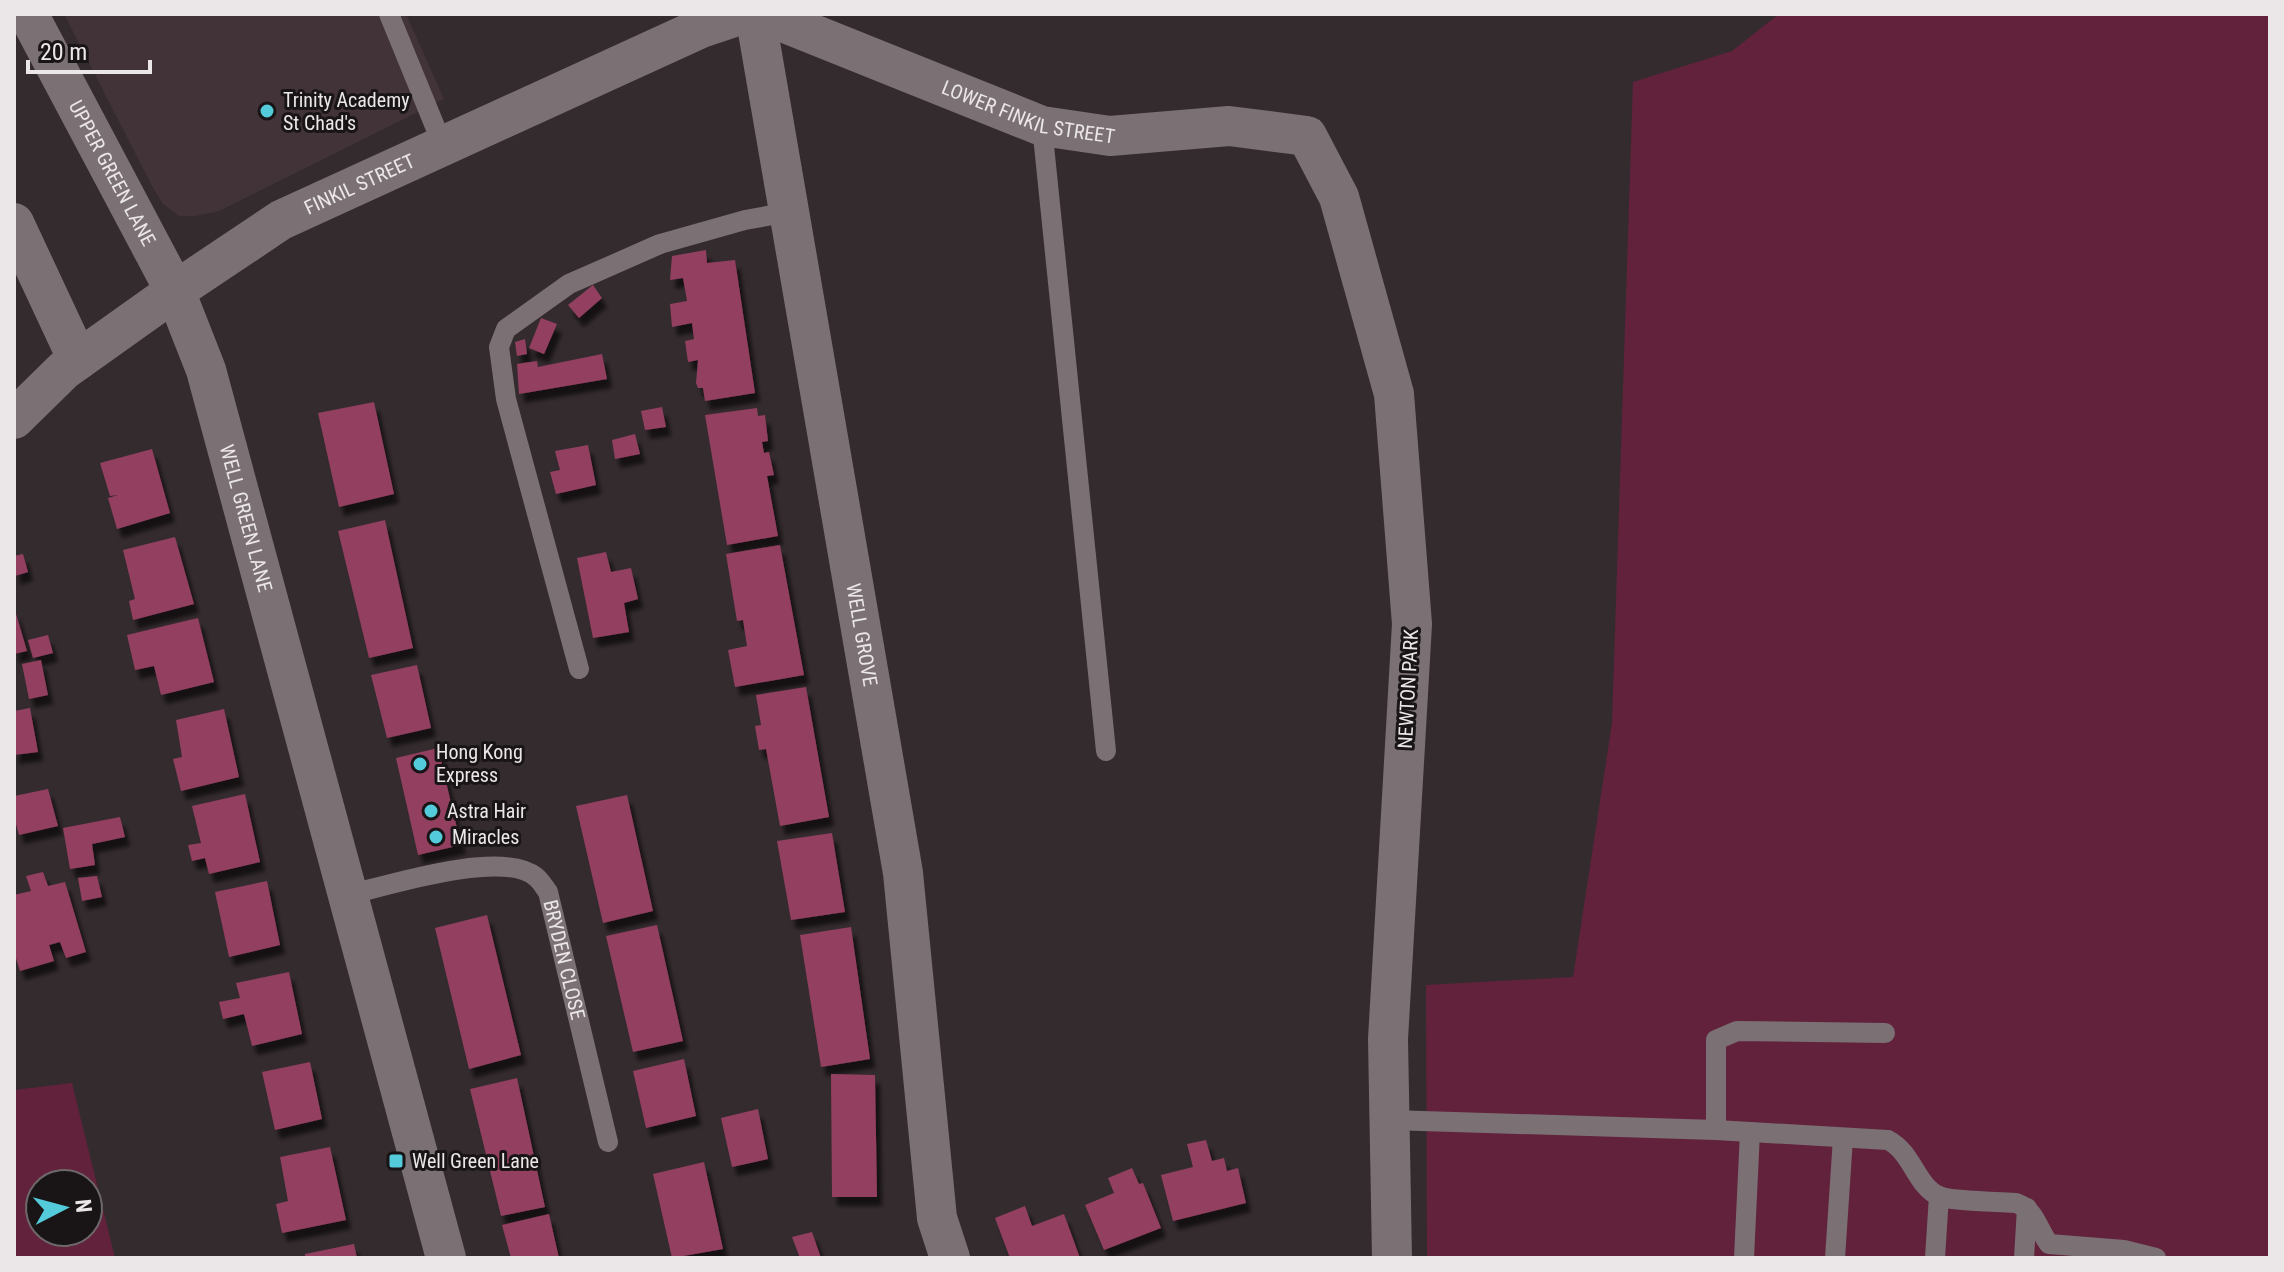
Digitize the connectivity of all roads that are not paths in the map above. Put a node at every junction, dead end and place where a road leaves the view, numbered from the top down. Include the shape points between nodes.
1 (28, 14) edge
2 (389, 14) edge
3 (743, 14) edge
4 (755, 14) edge
5 (763, 14) edge
6 (1042, 126) junction
7 (1307, 136) joint
8 (443, 146) junction
9 (789, 212) junction
10 (14, 223) edge
11 (175, 291) junction
12 (78, 360) junction
13 (14, 419) edge
14 (579, 669) dead end
15 (1106, 751) dead end
16 (348, 895) junction
17 (1885, 1033) dead end
18 (1390, 1120) junction
19 (1716, 1130) junction
20 (1750, 1132) junction
21 (1843, 1138) junction
22 (608, 1142) dead end
23 (1939, 1196) junction
24 (2027, 1208) junction
25 (446, 1258) edge
26 (950, 1258) edge
27 (1392, 1258) edge
28 (1744, 1258) edge
29 (1835, 1258) edge
30 (1935, 1258) edge
31 (2024, 1258) edge
32 (2156, 1258) edge

1 - 11 street, UPPER GREEN LANE
2 - 8 lane
3 - 8 street, FINKIL STREET via 701,28
4 - 9 street, WELL GROVE
5 - 6 street, LOWER FINKIL STREET
6 - 7 street, LOWER FINKIL STREET via 1110,136 1229,126
6 - 15 lane
7 - 18 street, NEWTON PARK via 1339,197 1394,394 1412,624 1388,1039
8 - 11 street, FINKIL STREET via 281,220
9 - 14 lane via 660,244 569,284 506,329 499,347 506,399
9 - 26 street, WELL GROVE via 903,873 937,1218
10 - 12 street
11 - 12 street, FINKIL STREET
11 - 16 street, WELL GREEN LANE via 206,370
12 - 13 street, FINKIL STREET
16 - 22 lane, BRYDEN CLOSE via 468,868 498,866 535,876 548,892
16 - 25 street, WELL GREEN LANE
17 - 19 lane via 1737,1031 1716,1040
18 - 19 lane
18 - 27 street, NEWTON PARK
19 - 20 lane
20 - 21 lane
20 - 28 lane
21 - 23 lane via 1896,1144 1923,1183
21 - 29 lane
23 - 24 lane
23 - 30 lane
24 - 31 lane
24 - 32 lane via 2049,1244

